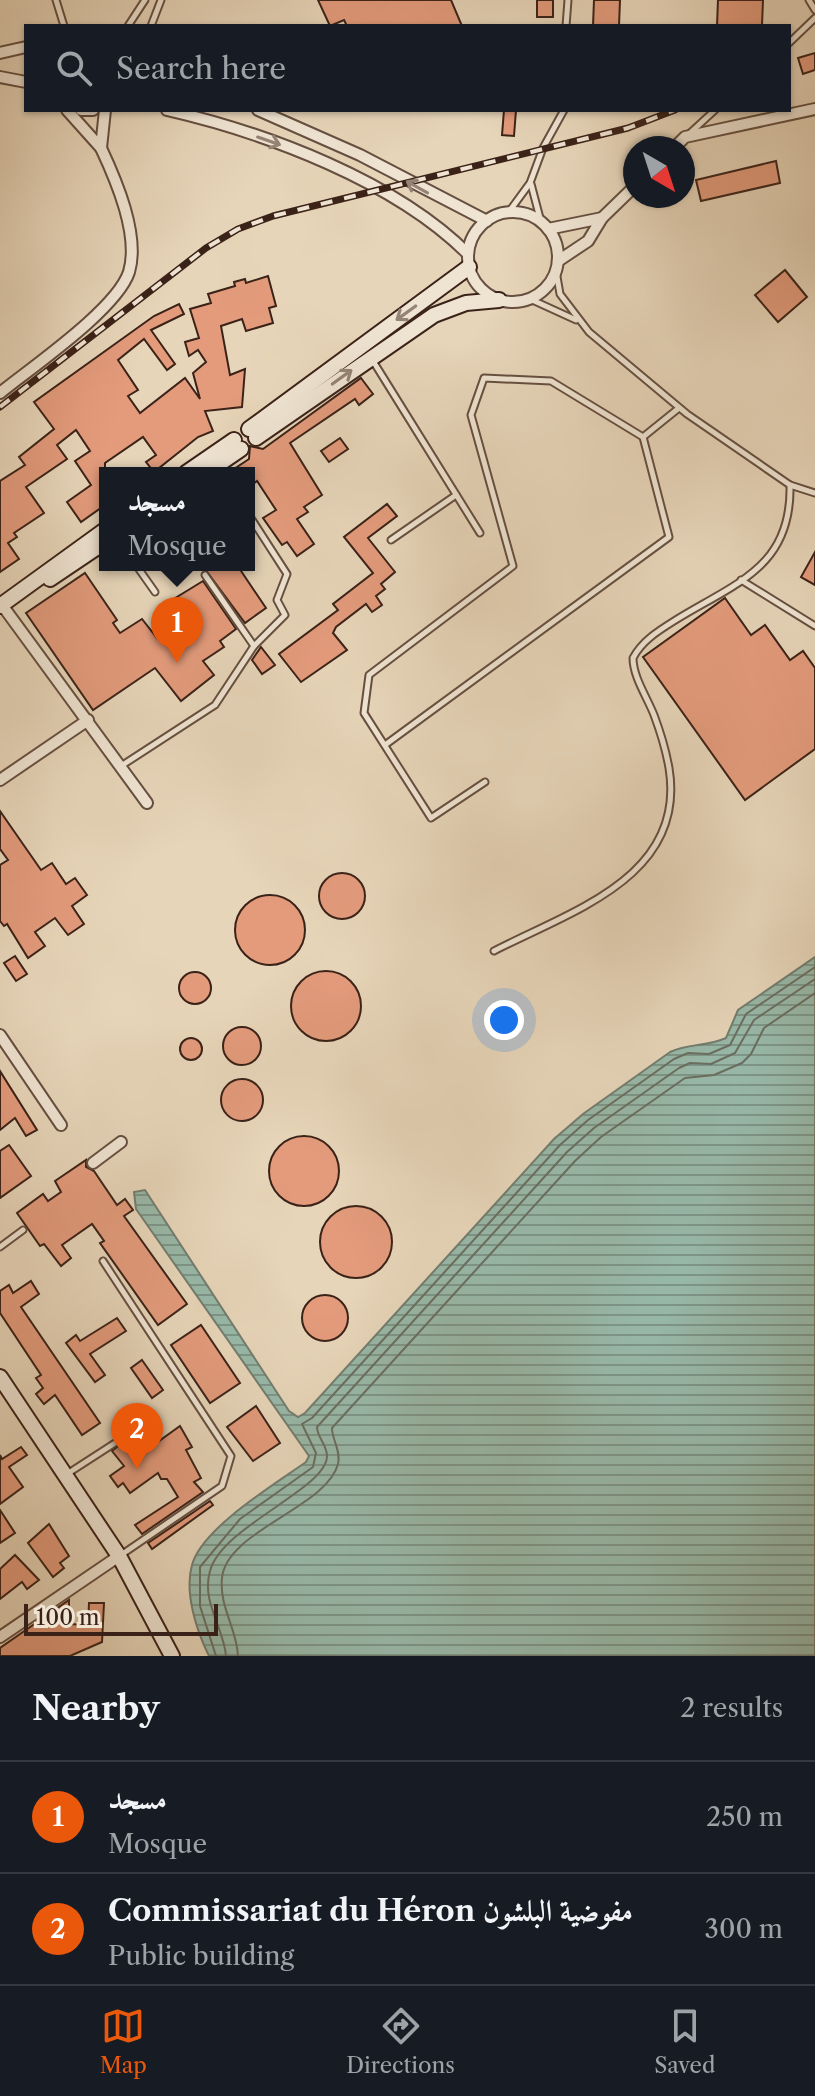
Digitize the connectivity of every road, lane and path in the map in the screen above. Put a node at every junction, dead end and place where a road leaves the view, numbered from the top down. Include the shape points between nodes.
1 (56, 0) edge
2 (145, 0) edge
3 (161, 0) edge
4 (568, 0) edge
5 (809, 0) edge
6 (815, 10) edge
7 (815, 18) edge
8 (63, 24) edge
9 (129, 24) edge
10 (152, 24) edge
11 (566, 24) edge
12 (791, 41) edge
13 (24, 47) edge
14 (0, 53) edge
15 (0, 77) edge
16 (24, 82) edge
17 (815, 109) edge
18 (69, 112) edge
19 (105, 112) edge
20 (174, 112) edge
21 (263, 112) edge
22 (563, 112) edge
23 (713, 112) edge
24 (686, 136) edge
25 (690, 136) edge
26 (101, 148) junction
27 (530, 183) junction
28 (623, 198) edge
29 (508, 213) junction
30 (602, 218) junction
31 (487, 221) junction
32 (544, 225) junction
33 (469, 260) junction
34 (557, 266) junction
35 (530, 299) junction
36 (499, 300) junction
37 (578, 321) junction
38 (370, 357) junction
39 (0, 393) edge
40 (679, 408) junction
41 (643, 437) junction
42 (197, 467) edge
43 (213, 467) edge
44 (790, 485) junction
45 (815, 493) edge
46 (456, 495) junction
47 (255, 524) edge
48 (480, 533) dead end
49 (99, 534) edge
50 (391, 540) dead end
51 (99, 551) edge
52 (140, 571) edge
53 (205, 575) dead end
54 (741, 579) junction
55 (155, 592) dead end
56 (2, 605) edge
57 (815, 626) edge
58 (254, 646) junction
59 (88, 720) junction
60 (385, 745) junction
61 (121, 766) junction
62 (0, 780) edge
63 (485, 782) dead end
64 (147, 803) dead end
65 (494, 951) dead end
66 (0, 1035) edge
67 (61, 1125) dead end
68 (121, 1142) dead end
69 (93, 1163) dead end
70 (23, 1230) dead end
71 (0, 1247) edge
72 (103, 1261) dead end
73 (0, 1377) edge
74 (115, 1443) dead end
75 (66, 1474) junction
76 (119, 1556) junction
77 (0, 1637) edge
78 (172, 1656) edge

1 - 8 lane
2 - 9 lane
3 - 10 lane
4 - 11 lane
5 - 6 lane
7 - 12 lane
13 - 14 street
15 - 16 street
17 - 25 street
18 - 26 street
19 - 26 street
20 -> 33 street via 275,143 350,175 413,211
31 -> 21 street
22 - 27 lane
23 - 24 lane
26 - 39 street via 120,188 130,269 110,301
27 - 29 lane
27 - 32 lane
28 - 30 street
29 - 31 street
29 - 32 street via 531,216
30 - 32 street
30 - 34 street via 588,241
31 - 33 street via 471,241
32 - 34 street via 556,244
33 - 36 street via 480,288
33 -> 38 main road via 253,434
34 - 35 street via 546,288
34 - 37 lane via 560,294
35 - 36 street
35 - 37 lane
36 - 38 main road via 449,308
37 - 40 lane
38 - 46 lane
40 - 41 lane
40 - 44 lane
41 - 60 lane via 669,537
41 - 60 lane via 551,381 484,378 471,415 513,566 369,675 364,713
42 - 43 main road via 238,444
44 - 45 lane
44 - 54 lane via 791,512 782,538 766,564
46 - 48 lane
46 - 50 lane
47 - 58 lane via 287,574 277,600 285,615
49 - 56 main road
51 - 56 main road
52 - 55 lane
53 - 58 lane
54 - 57 lane
54 - 65 lane via 652,635 633,658 669,769 671,813 659,841 618,887
56 - 59 street
58 - 61 lane via 215,705
59 - 61 street
59 - 62 street
60 - 63 lane via 431,818
61 - 64 street
66 - 67 street
68 - 69 street
70 - 71 lane
72 - 76 lane via 231,1456 222,1486
73 - 75 main road
74 - 75 lane
75 - 76 main road
76 - 77 street
76 - 78 main road

